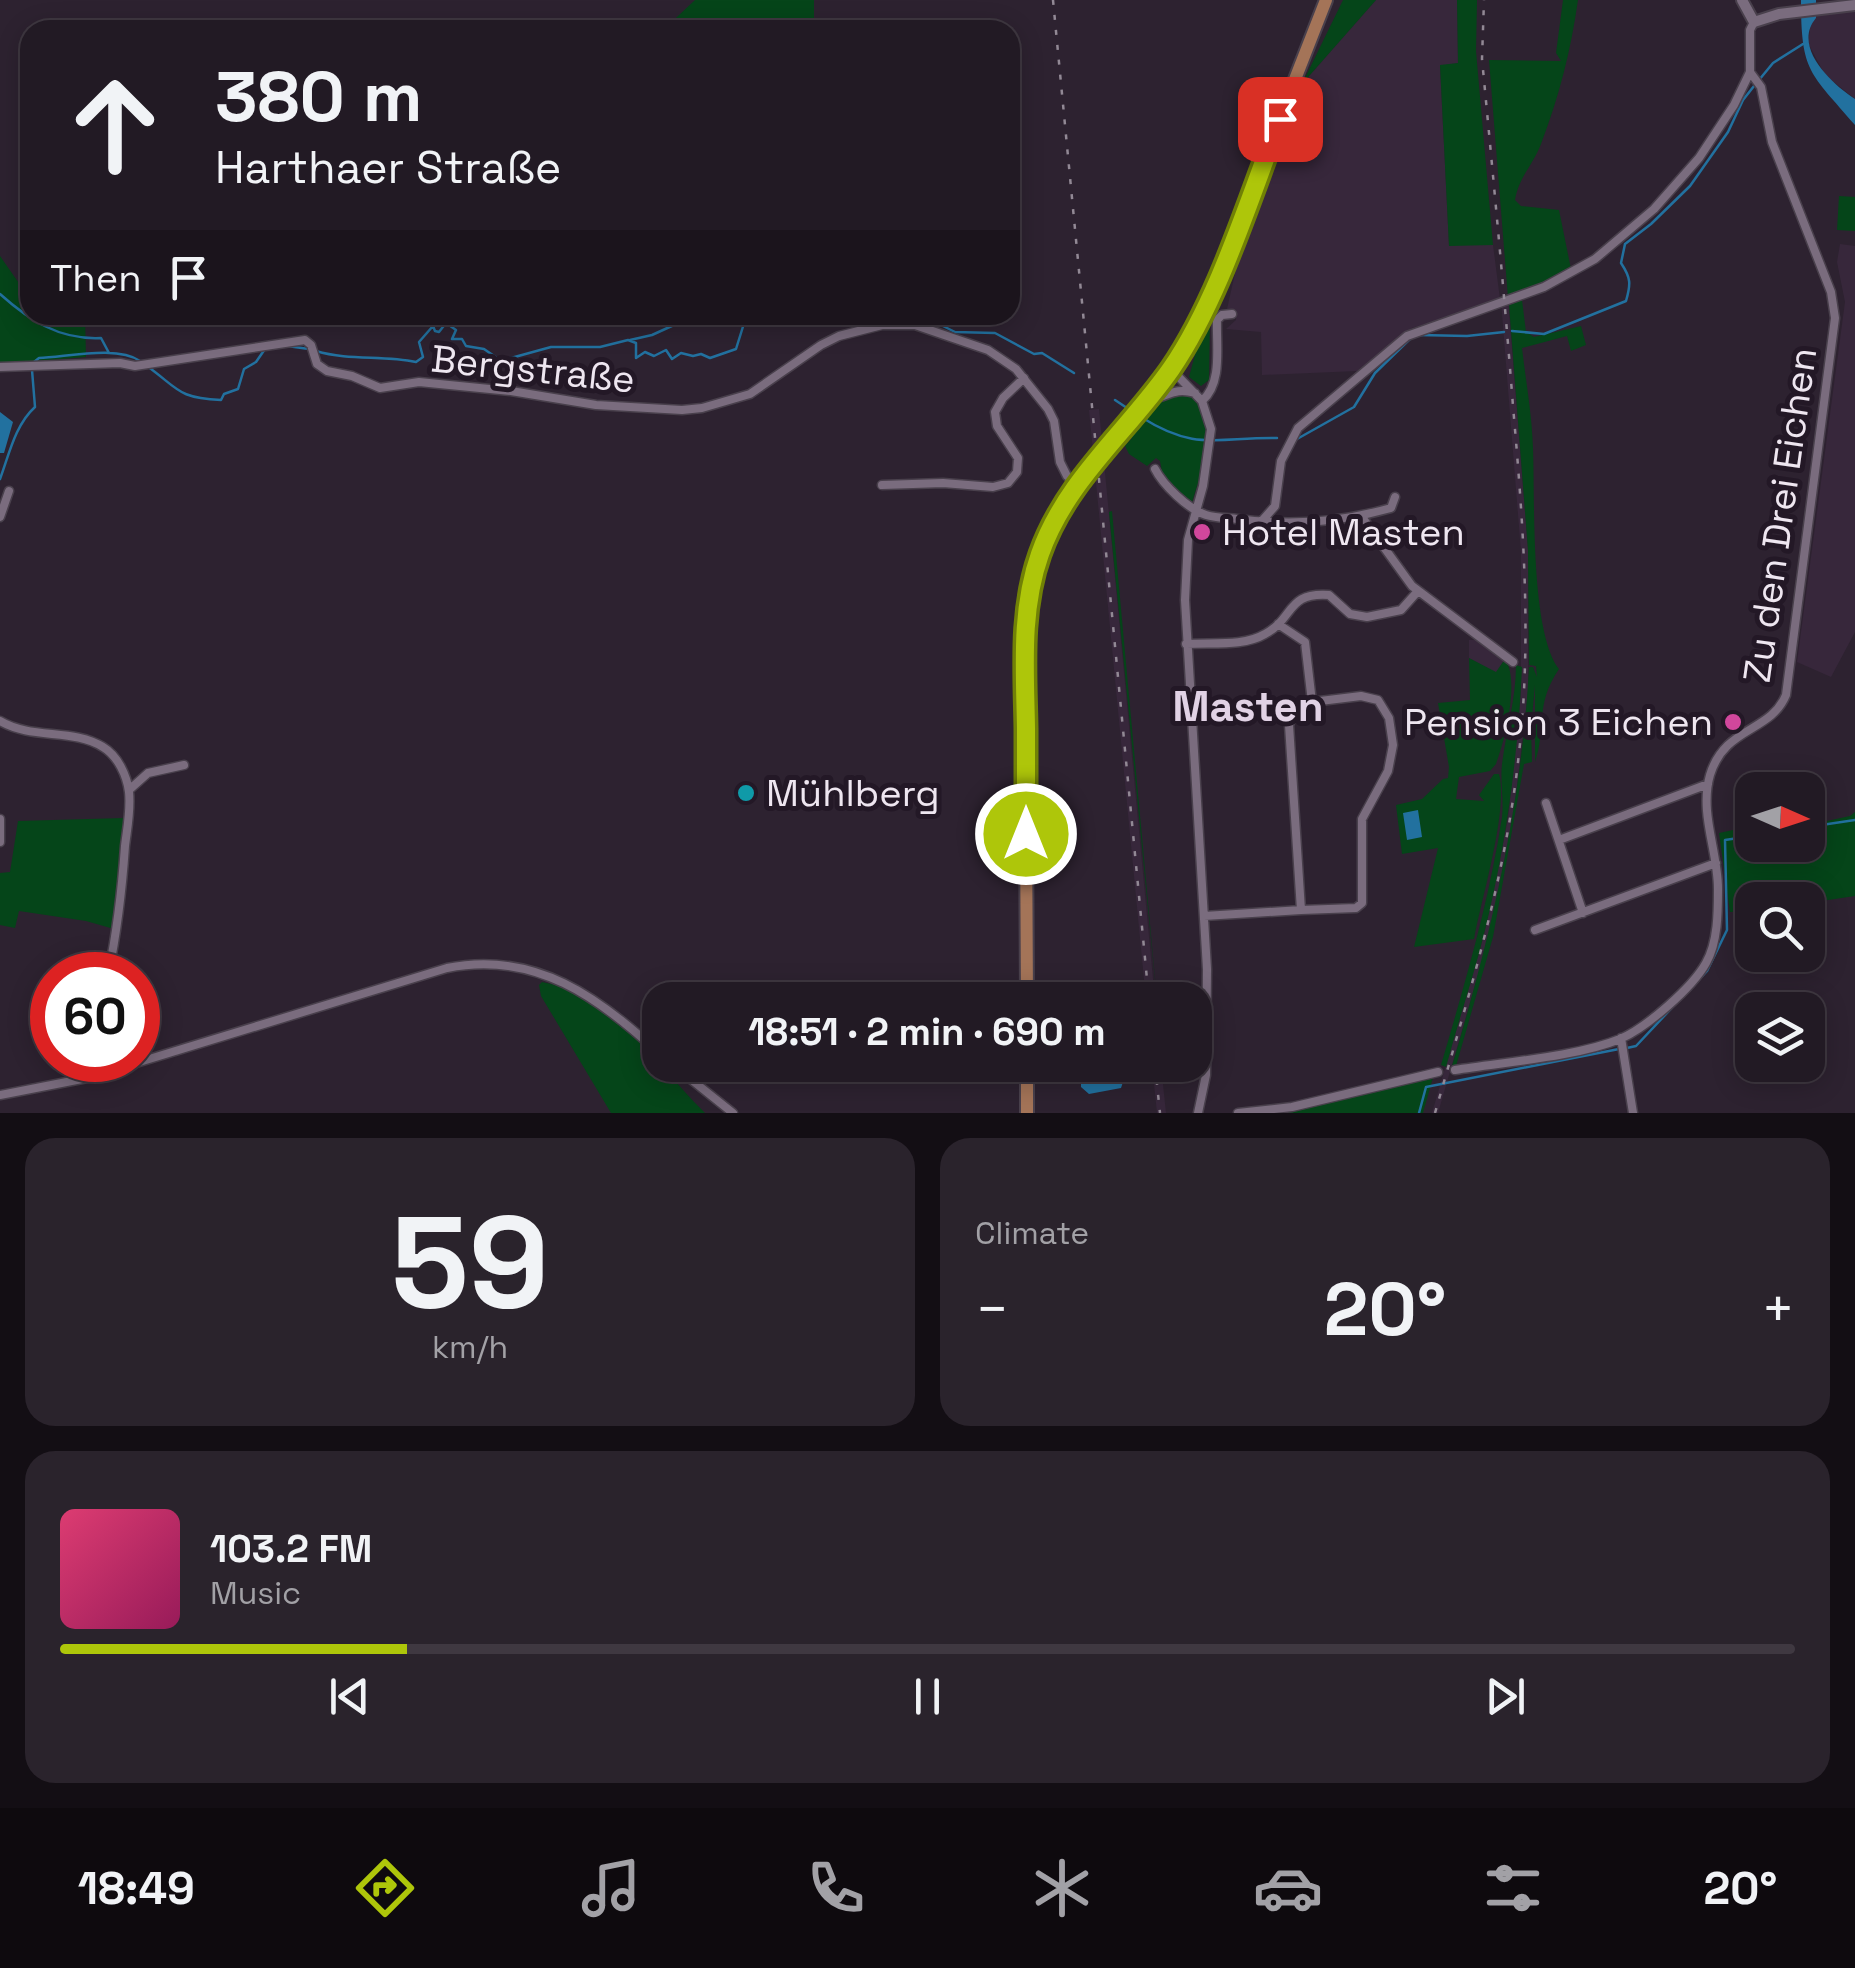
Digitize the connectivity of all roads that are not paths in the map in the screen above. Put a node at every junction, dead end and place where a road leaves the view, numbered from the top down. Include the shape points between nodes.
1 (1326, 0) edge
2 (1742, 0) edge
3 (1849, 6) edge
4 (1754, 22) junction
5 (1756, 80) junction
6 (1232, 314) dead end
7 (888, 325) edge
8 (911, 325) edge
9 (0, 367) edge
10 (1171, 369) junction
11 (1024, 378) junction
12 (1199, 397) junction
13 (1140, 408) junction
14 (1154, 468) dead end
15 (1077, 484) junction
16 (882, 485) dead end
17 (9, 491) dead end
18 (1395, 496) dead end
19 (1196, 510) junction
20 (0, 516) edge
21 (1362, 517) junction
22 (1261, 522) junction
23 (1418, 591) junction
24 (1278, 624) junction
25 (1186, 644) junction
26 (1513, 662) dead end
27 (1312, 702) junction
28 (0, 721) edge
29 (184, 765) dead end
30 (1708, 784) junction
31 (129, 790) junction
32 (1546, 803) dead end
33 (0, 819) edge
34 (1559, 840) junction
35 (0, 842) edge
36 (1716, 863) junction
37 (1301, 910) junction
38 (1583, 912) junction
39 (1204, 916) junction
40 (1535, 930) dead end
41 (112, 952) edge
42 (1027, 982) edge
43 (642, 1037) edge
44 (1622, 1045) junction
45 (160, 1056) edge
46 (1456, 1070) dead end
47 (1438, 1072) dead end
48 (68, 1082) edge
49 (694, 1082) edge
50 (1025, 1082) edge
51 (1027, 1082) edge
52 (0, 1096) edge
53 (733, 1113) edge
54 (1019, 1113) edge
55 (1027, 1113) edge
56 (1198, 1113) edge
57 (1238, 1113) edge
58 (1634, 1113) edge

1 - 10 main road via 1211,294
2 - 4 street
3 - 4 street
4 - 5 street
5 - 22 street via 1690,170 1609,248 1544,287 1412,332 1298,428 1281,460 1275,506
5 - 30 street, Zu den Drei Eichen via 1835,318 1788,684 1778,710 1728,743
6 - 12 street via 1217,320 1216,378 1213,389
7 - 9 street, Bergstraße via 839,336 750,394 702,408 659,410 418,382 380,388 327,371 299,340 144,364
8 - 11 street, Bergstraße via 988,350
10 - 12 street
10 - 13 main road
11 - 15 street, Bergstraße via 1054,421 1060,462
11 - 16 street via 995,412 1018,458 1008,483
12 - 13 street via 1178,389
12 - 19 street via 1210,417 1211,442
13 - 15 main road
14 - 19 street
15 - 42 main road via 1040,554 1027,611
17 - 20 street
18 - 21 street via 1391,508
19 - 22 street
19 - 25 street via 1186,557
21 - 22 street
21 - 23 street
23 - 24 street via 1401,610 1368,617 1350,614 1329,595 1308,595
23 - 26 street
24 - 25 street via 1250,640
24 - 27 street via 1305,642
25 - 39 street
27 - 37 street via 1295,709 1289,725
27 - 37 street via 1378,700 1390,718 1393,745 1388,771 1362,819 1362,903
28 - 31 street via 102,746
29 - 31 street via 148,773
30 - 34 street
30 - 36 street
31 - 41 street
32 - 34 street
33 - 35 street
34 - 38 street
36 - 38 street
36 - 44 street via 1716,924 1706,964
37 - 39 street
38 - 40 street
39 - 56 street via 1208,1042
43 - 45 street via 561,981 465,964
44 - 46 street
44 - 58 street
47 - 57 street
48 - 52 street
49 - 53 street
50 - 54 street
51 - 55 main road

